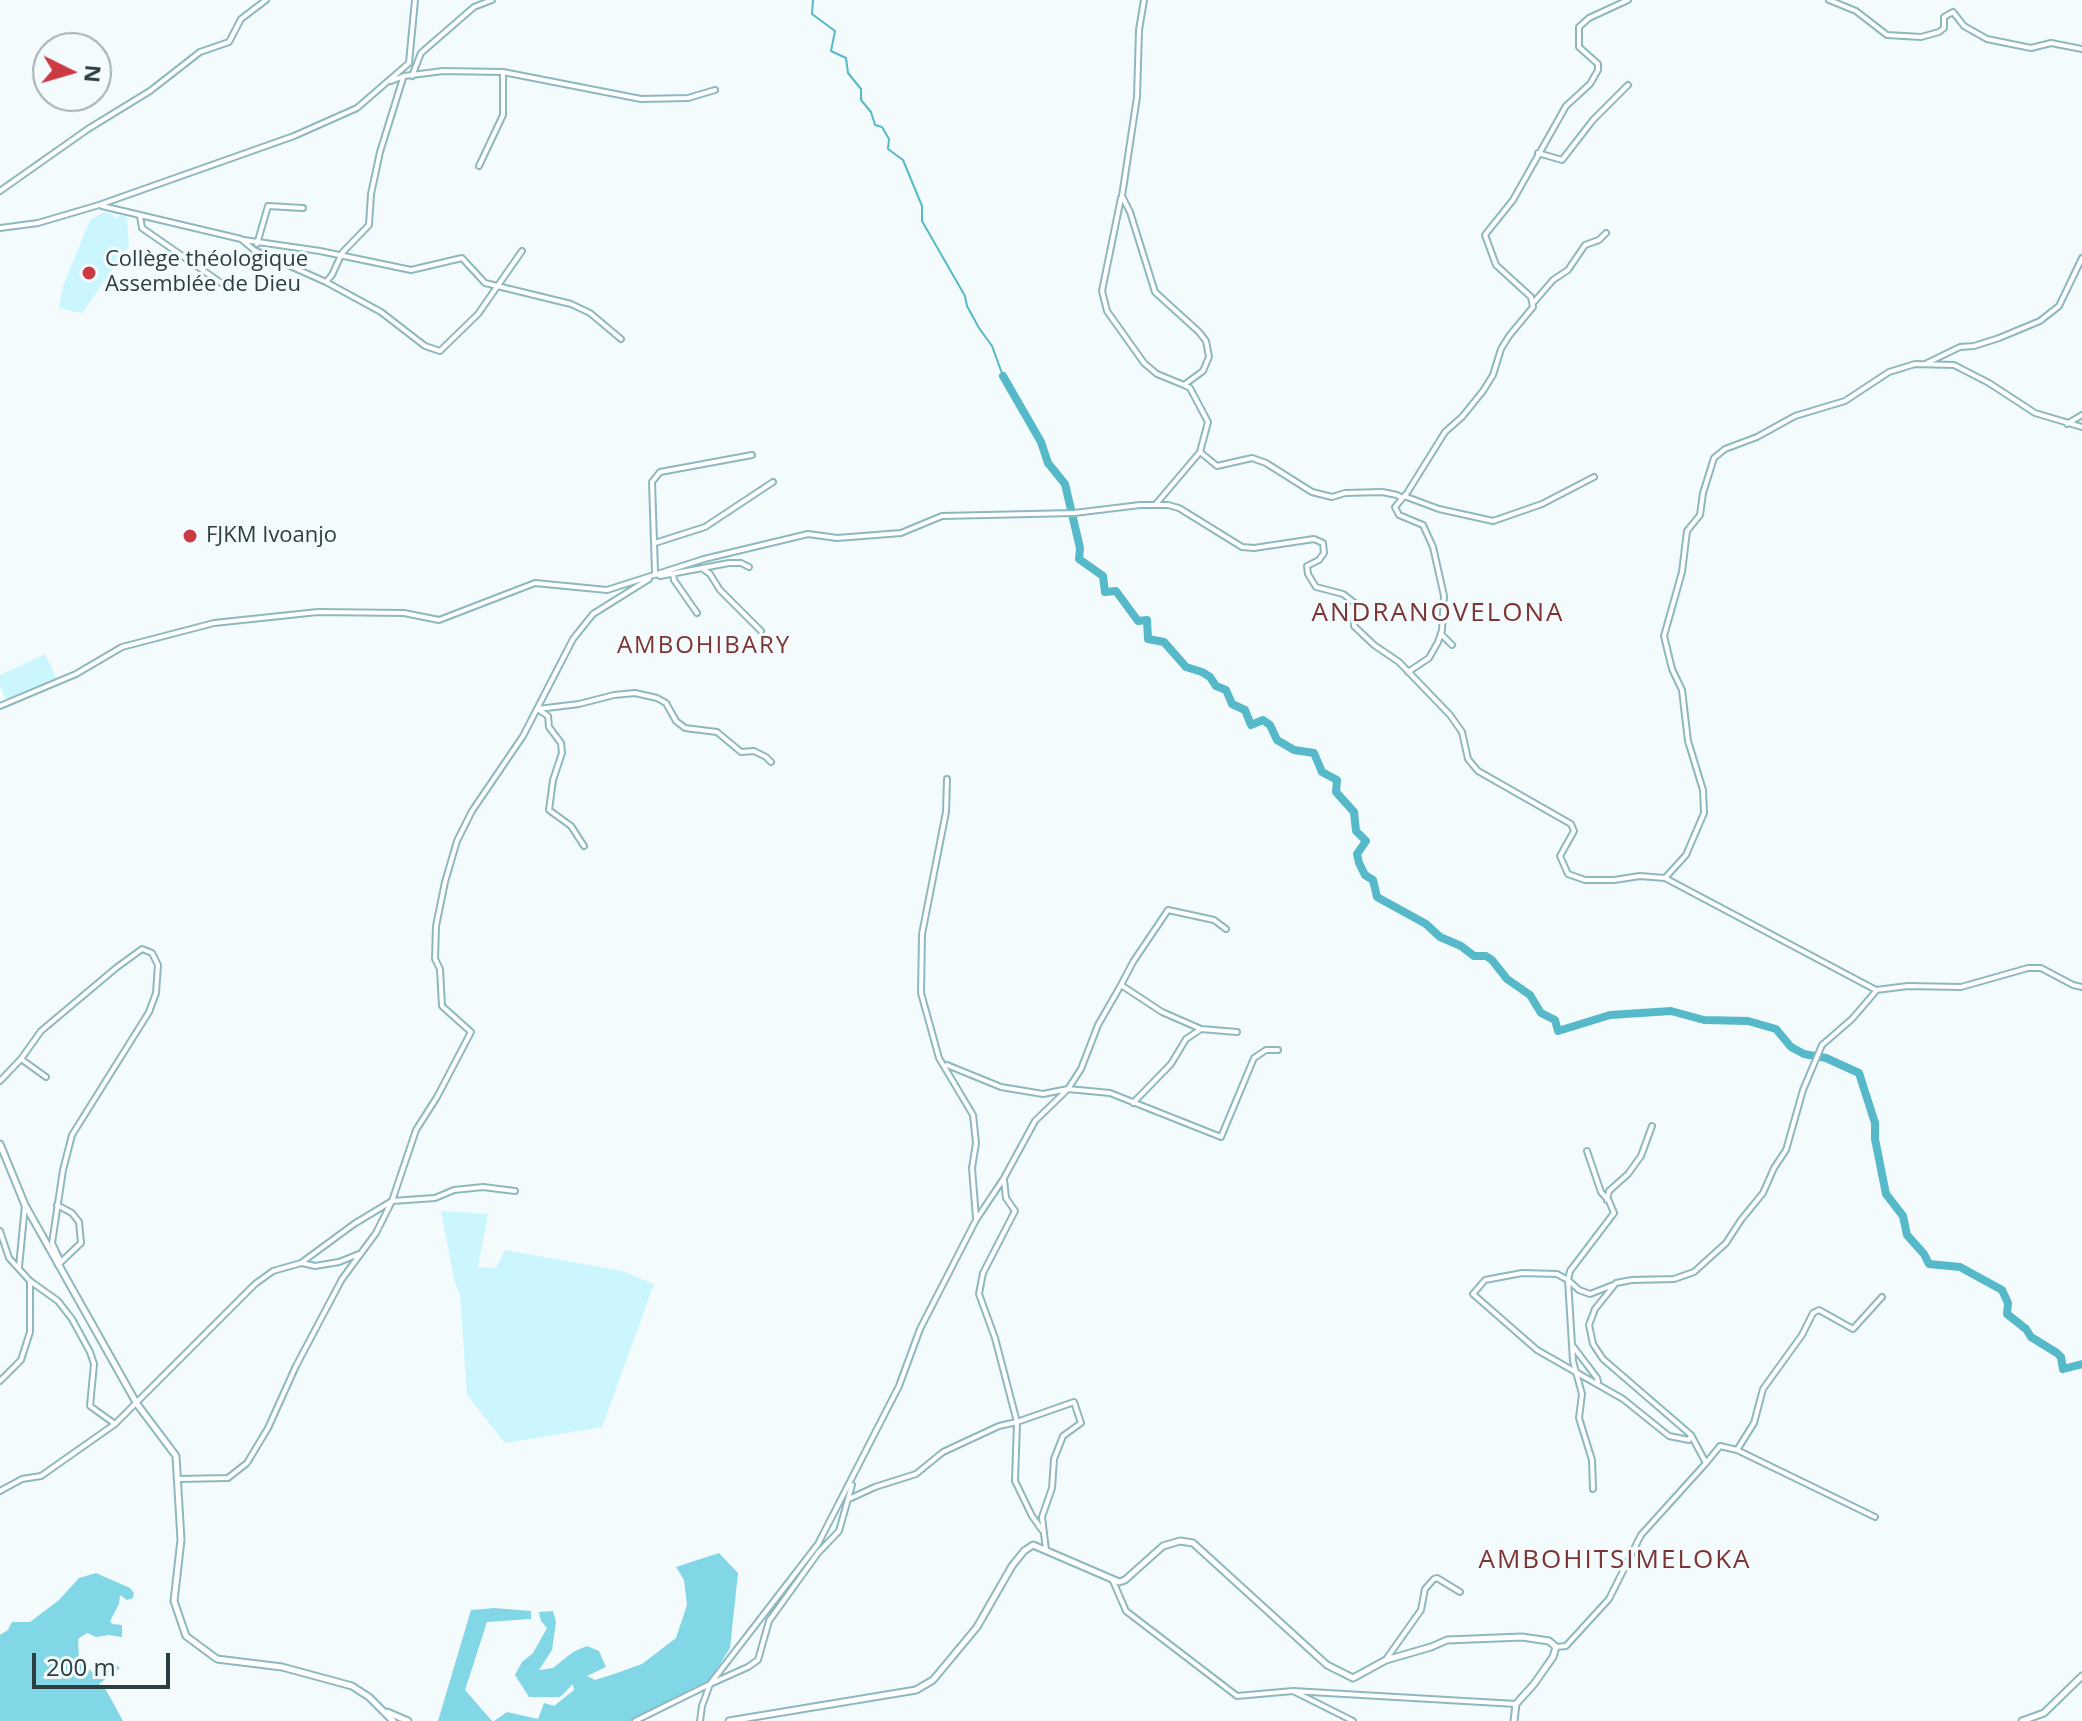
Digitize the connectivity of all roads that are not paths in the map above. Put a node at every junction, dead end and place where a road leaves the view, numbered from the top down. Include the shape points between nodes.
1 (266, 0) edge
2 (415, 0) edge
3 (492, 0) edge
4 (1144, 0) edge
5 (1628, 0) edge
6 (1829, 0) edge
7 (2082, 49) edge
8 (503, 72) junction
9 (412, 76) junction
10 (403, 78) junction
11 (389, 82) junction
12 (1628, 85) dead end
13 (715, 90) dead end
14 (1538, 153) junction
15 (479, 166) dead end
16 (0, 191) edge
17 (1122, 196) junction
18 (99, 205) junction
19 (303, 208) dead end
20 (140, 216) junction
21 (0, 228) edge
22 (1606, 233) dead end
23 (241, 239) junction
24 (257, 244) junction
25 (522, 251) dead end
26 (341, 256) junction
27 (2082, 258) edge
28 (326, 282) junction
29 (500, 286) junction
30 (227, 287) dead end
31 (1534, 302) junction
32 (621, 339) dead end
33 (1925, 365) junction
34 (1184, 385) junction
35 (2082, 415) edge
36 (2067, 424) junction
37 (2082, 427) edge
38 (1200, 452) junction
39 (752, 455) dead end
40 (1594, 477) dead end
41 (773, 482) dead end
42 (1403, 497) junction
43 (1156, 504) junction
44 (655, 543) junction
45 (749, 567) dead end
46 (701, 568) junction
47 (655, 573) junction
48 (673, 574) junction
49 (697, 613) dead end
50 (761, 631) dead end
51 (1441, 634) junction
52 (1452, 645) dead end
53 (1408, 672) junction
54 (0, 706) edge
55 (538, 709) junction
56 (771, 762) dead end
57 (947, 779) dead end
58 (584, 846) dead end
59 (1665, 878) junction
60 (1226, 929) dead end
61 (1121, 985) junction
62 (2082, 987) edge
63 (1876, 990) junction
64 (1201, 1029) junction
65 (1237, 1032) dead end
66 (1278, 1050) dead end
67 (21, 1059) junction
68 (944, 1065) junction
69 (46, 1077) dead end
70 (0, 1081) edge
71 (1068, 1089) junction
72 (1133, 1103) junction
73 (1652, 1126) dead end
74 (0, 1144) edge
75 (1587, 1151) dead end
76 (1004, 1178) junction
77 (515, 1191) dead end
78 (1607, 1200) junction
79 (392, 1201) junction
80 (25, 1205) junction
81 (57, 1205) junction
82 (976, 1220) junction
83 (0, 1231) edge
84 (361, 1253) junction
85 (301, 1263) junction
86 (60, 1264) junction
87 (19, 1270) junction
88 (1568, 1280) junction
89 (30, 1281) junction
90 (1616, 1283) junction
91 (1882, 1297) dead end
92 (1571, 1344) junction
93 (1576, 1372) junction
94 (0, 1381) edge
95 (1598, 1382) junction
96 (137, 1404) junction
97 (1017, 1422) junction
98 (115, 1424) junction
99 (1691, 1435) junction
100 (1737, 1450) junction
101 (1706, 1463) junction
102 (178, 1479) junction
103 (853, 1479) junction
104 (1593, 1489) dead end
105 (0, 1491) edge
106 (849, 1499) junction
107 (1875, 1517) dead end
108 (1043, 1532) junction
109 (1046, 1550) junction
110 (1113, 1581) junction
111 (1460, 1592) dead end
112 (1556, 1647) junction
113 (1386, 1660) junction
114 (2082, 1676) edge
115 (710, 1684) junction
116 (1293, 1691) junction
117 (1516, 1704) junction
118 (386, 1711) junction
119 (381, 1721) edge
120 (393, 1721) edge
121 (408, 1721) edge
122 (635, 1721) edge
123 (700, 1721) edge
124 (729, 1721) edge
125 (1353, 1721) edge
126 (1514, 1721) edge
127 (2022, 1721) edge

1 - 16 street via 241,19 229,42 200,52
2 - 11 street via 409,63
3 - 9 street via 474,7 432,42
4 - 17 street
5 - 14 street via 1579,27 1579,47 1598,70 1566,106
6 - 7 street via 1856,11 1887,35 1939,32 1944,17 1953,12 1964,26 1987,39 2031,48 2051,43
8 - 9 street
8 - 13 street via 641,99 688,98
8 - 15 street via 503,115
9 - 10 street
10 - 11 street
10 - 26 street via 380,152 369,225
11 - 18 street via 357,108 294,136
12 - 14 street via 1562,160
14 - 31 street via 1513,200 1485,235 1496,265
17 - 34 street via 1102,291 1107,311 1144,363
17 - 34 street via 1155,292 1206,341 1209,357 1203,371
18 - 20 street
18 - 21 street
19 - 24 street via 268,206
20 - 23 street
20 - 30 street via 142,228
22 - 31 street via 1585,245 1568,270
23 - 24 street
23 - 28 street
24 - 26 street
25 - 29 street
26 - 28 street
26 - 29 street via 411,270 462,258 485,283
27 - 33 street via 2059,306 2040,321 1960,347
28 - 29 street via 440,351
29 - 32 street via 571,304
31 - 42 street via 1501,349 1483,391 1445,432
33 - 36 street via 1954,365 2035,413
33 - 59 street via 1889,372 1845,401 1795,416 1714,458 1700,515 1687,531 1664,636 1682,690 1704,813 1686,855
34 - 38 street via 1208,422
35 - 36 street
36 - 37 street
38 - 42 street via 1217,466 1252,458 1312,492 1332,497 1364,492
38 - 43 street
39 - 44 street via 660,472 652,482
40 - 42 street via 1493,521
41 - 44 street via 705,527
42 - 51 street via 1395,510 1421,523 1433,547 1444,596
43 - 47 street via 1074,513 942,516 901,533 837,538 808,534
43 - 53 street via 1179,508 1242,547 1314,539 1323,543 1324,553 1307,566 1316,587 1351,599 1356,604 1354,626
44 - 47 street
45 - 46 street via 729,563
46 - 48 street
46 - 50 street
47 - 48 street
47 - 54 street via 607,590 535,583 439,620 404,613 318,612 214,623 122,647 76,674
47 - 55 street via 593,614 573,639
48 - 49 street
51 - 52 street
51 - 53 street via 1429,658
53 - 59 street via 1456,723 1468,759 1478,771 1571,824 1574,831 1560,856 1568,874 1585,880
55 - 56 street via 635,693 657,698 685,728 717,732 741,752 754,751
55 - 58 street via 548,716 561,743 549,810 571,826
55 - 79 street via 457,841 436,926 435,959 442,1006 471,1032 416,1130
57 - 68 street via 946,812 922,934 921,993
59 - 63 street
60 - 61 street via 1214,920 1168,910
61 - 64 street
61 - 71 street
62 - 63 street via 2041,968 2028,968 1961,987
63 - 90 street via 1822,1045 1786,1150 1726,1243 1694,1272 1674,1279
64 - 65 street
64 - 72 street via 1186,1039 1171,1064
66 - 72 street via 1254,1058 1221,1137
67 - 69 street
67 - 70 street
67 - 81 street via 41,1031 116,968 142,949 152,953 158,965 153,1003 72,1135
68 - 71 street via 1001,1087 1043,1094
68 - 82 street via 973,1115
71 - 72 street via 1110,1093
71 - 76 street via 1035,1121
73 - 78 street via 1641,1156
74 - 80 street
75 - 78 street
76 - 82 street
76 - 97 street via 1006,1198 1015,1211 983,1273 979,1294
77 - 79 street via 483,1187
78 - 88 street via 1614,1213
79 - 84 street
79 - 85 street
80 - 86 street
80 - 87 street
81 - 86 street via 52,1243
81 - 86 street via 79,1222 81,1243
82 - 103 street
83 - 87 street
84 - 85 street via 339,1262
84 - 102 street via 342,1279 247,1463 228,1478
85 - 96 street via 273,1271 255,1284
86 - 96 street
87 - 89 street
88 - 90 street via 1590,1294
88 - 92 street
88 - 93 street via 1557,1274 1500,1276 1485,1280 1473,1294 1537,1350
89 - 94 street via 30,1332 21,1360
89 - 98 street via 72,1319 94,1364 90,1406
90 - 99 street via 1595,1309 1589,1325 1593,1344 1622,1378
91 - 100 street via 1853,1329 1819,1310 1813,1313 1763,1389 1754,1423
92 - 93 street
92 - 95 street
93 - 95 street
93 - 104 street
95 - 99 street via 1669,1436 1689,1440
96 - 98 street
96 - 102 street via 176,1456
97 - 106 street via 943,1452 916,1474
97 - 108 street via 1015,1481
97 - 108 street via 1074,1402 1081,1423 1063,1436 1054,1459
98 - 105 street via 41,1476
99 - 101 street
100 - 101 street via 1720,1446
100 - 107 street
101 - 112 street via 1641,1535 1609,1599 1566,1646
102 - 118 street via 181,1540 174,1601 186,1636 217,1659 282,1667 352,1686
103 - 106 street
103 - 115 street via 818,1544
106 - 115 street via 839,1531 769,1621 758,1660
108 - 109 street
109 - 110 street
109 - 124 street via 1033,1545 1024,1551 977,1627 933,1680 916,1690
110 - 113 street via 1125,1580 1163,1546 1193,1543 1327,1665 1353,1678
110 - 116 street via 1126,1611 1237,1696
111 - 113 street via 1434,1579 1425,1589 1421,1610
112 - 113 street via 1522,1637 1464,1637
112 - 117 street
114 - 127 street via 2044,1713
115 - 122 street
115 - 123 street
116 - 117 street
116 - 125 street
117 - 126 street
118 - 119 street
118 - 120 street
118 - 121 street

